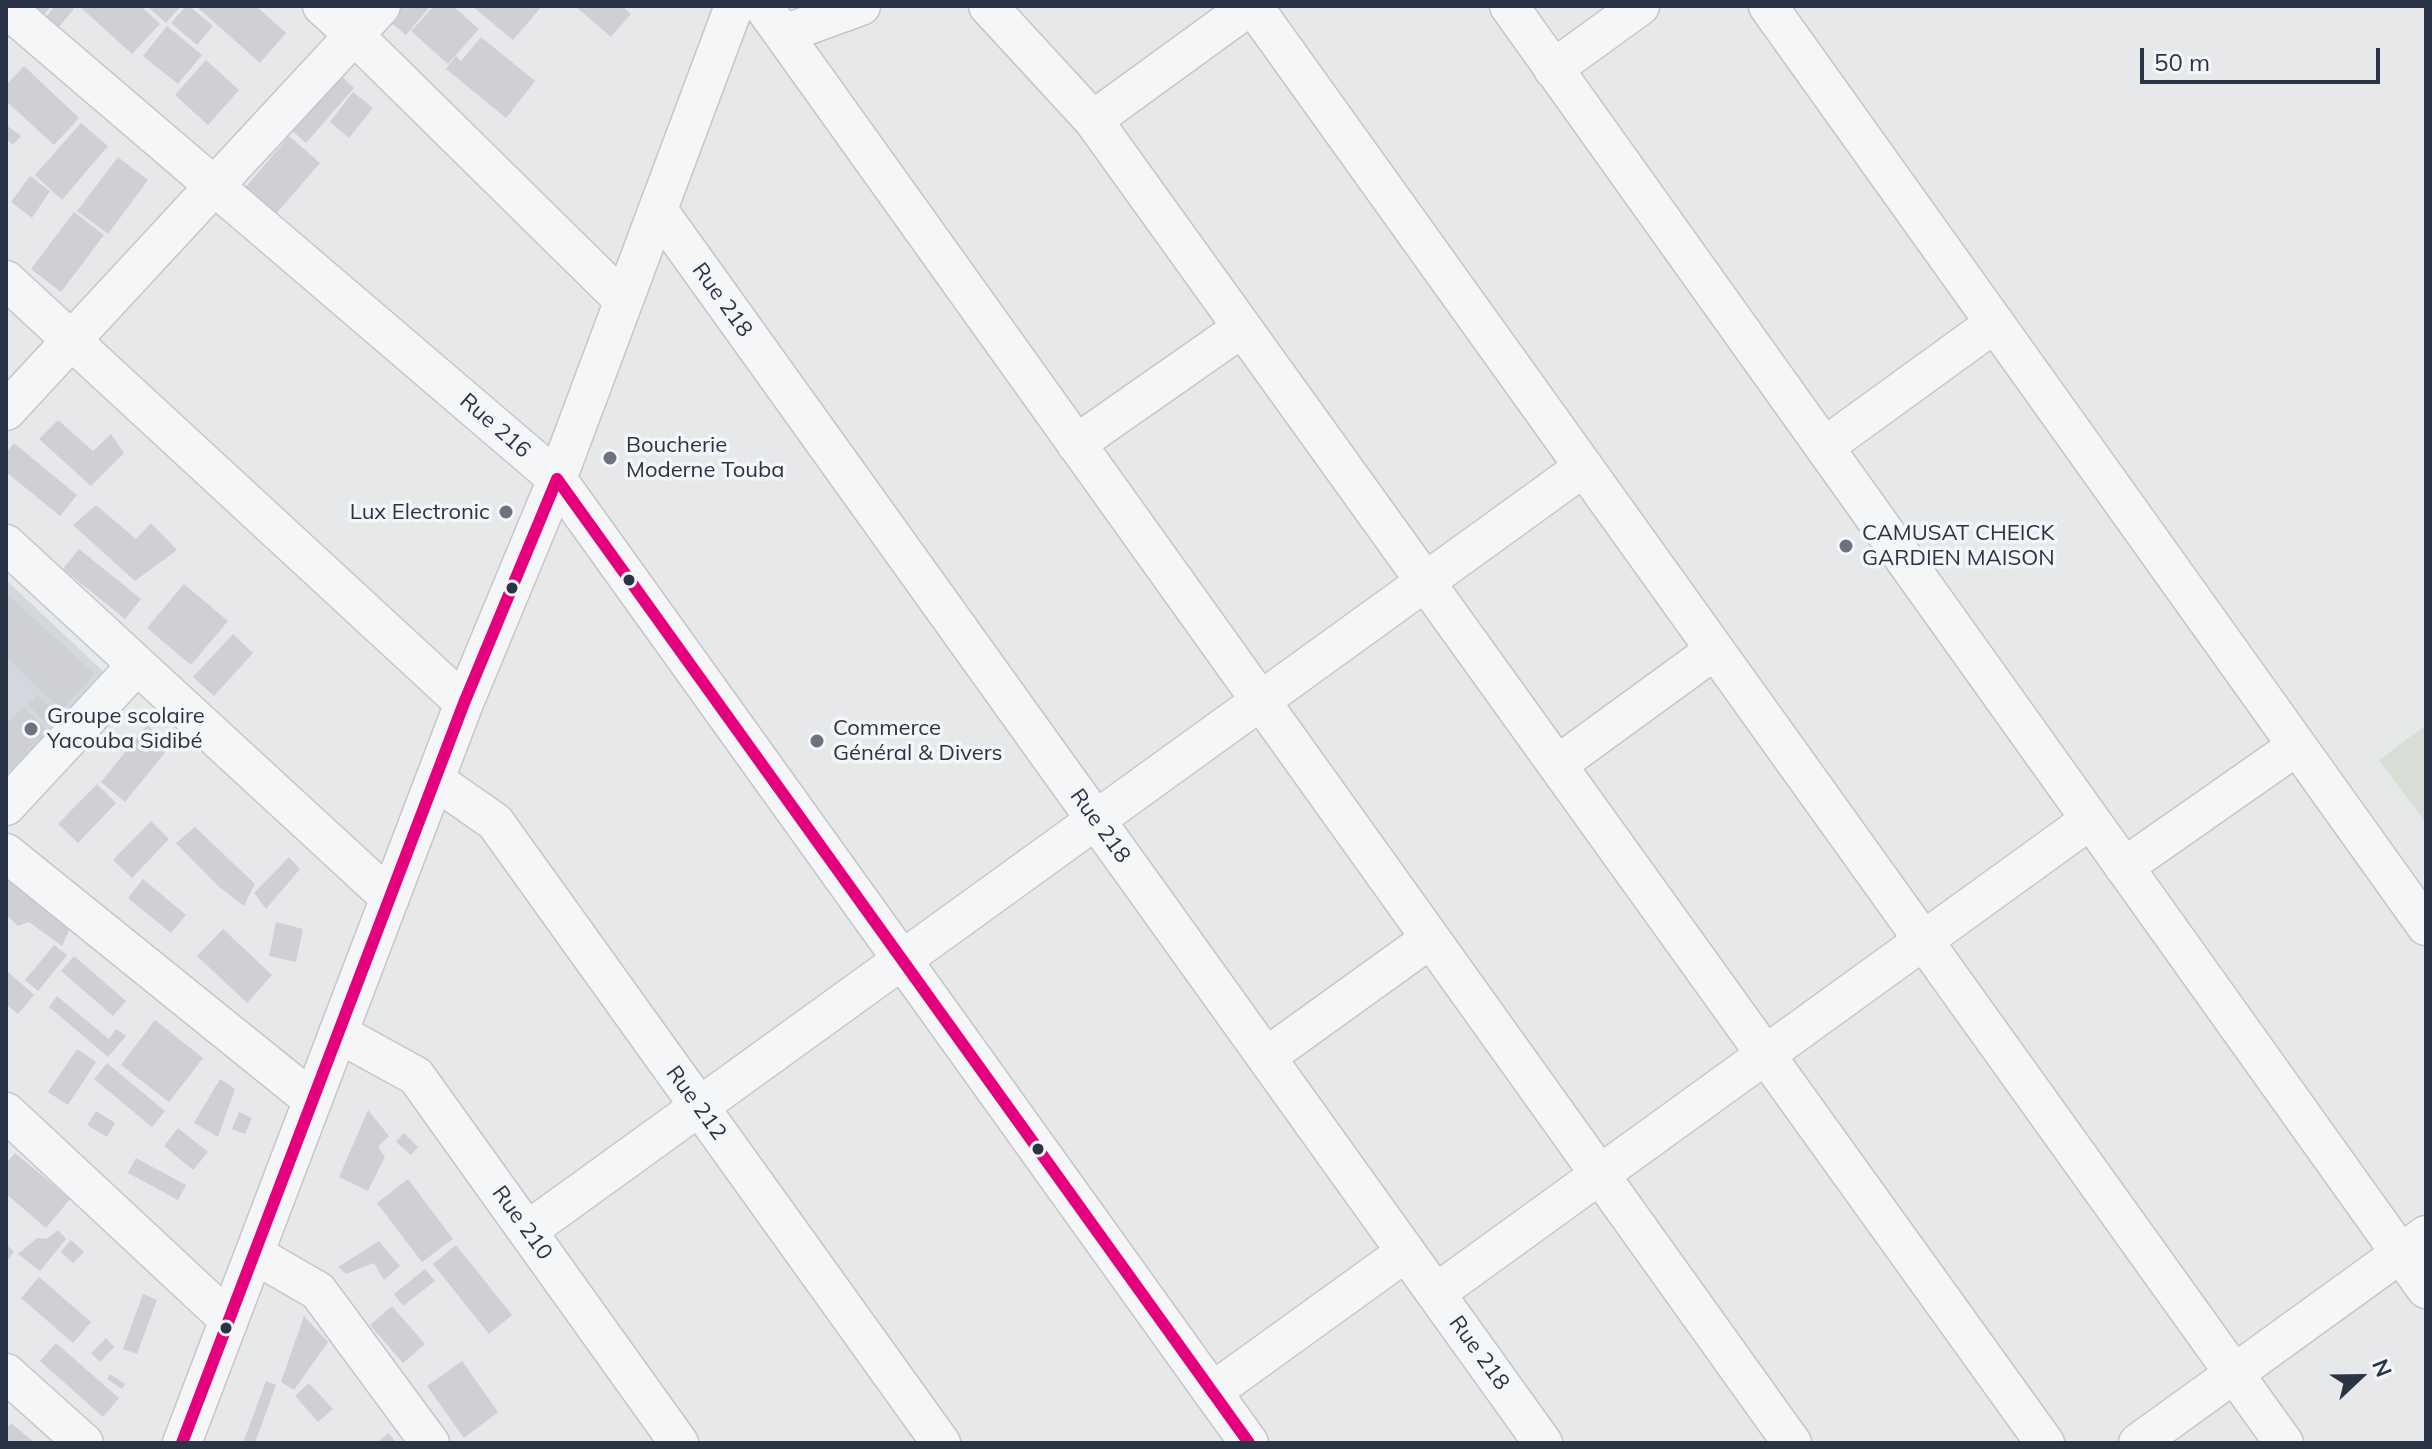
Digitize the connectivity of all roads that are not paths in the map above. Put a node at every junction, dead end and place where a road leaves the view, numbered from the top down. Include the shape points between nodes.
1 (322, 6) edge
2 (381, 6) edge
3 (734, 6) edge
4 (861, 6) edge
5 (988, 6) edge
6 (1251, 6) edge
7 (1509, 6) edge
8 (1640, 6) edge
9 (1768, 6) edge
10 (6, 8) edge
11 (774, 20) edge
12 (355, 36) junction
13 (1553, 69) junction
14 (1093, 120) junction
15 (215, 186) junction
16 (658, 210) junction
17 (6, 280) edge
18 (623, 300) junction
19 (1995, 323) junction
20 (1242, 328) junction
21 (72, 341) junction
22 (6, 411) edge
23 (1076, 444) junction
24 (1824, 447) junction
25 (1584, 467) junction
26 (557, 479) junction
27 (6, 544) edge
28 (1426, 582) junction
29 (1715, 650) junction
30 (137, 665) junction
31 (1260, 702) junction
32 (464, 703) junction
33 (2297, 746) junction
34 (1557, 765) junction
35 (435, 780) junction
36 (6, 806) edge
37 (1096, 820) junction
38 (2090, 820) junction
39 (6, 853) edge
40 (2124, 867) junction
41 (390, 898) junction
42 (2426, 926) edge
43 (1430, 939) junction
44 (1924, 941) junction
45 (902, 960) junction
46 (338, 1033) junction
47 (1766, 1055) junction
48 (1266, 1057) junction
49 (311, 1099) junction
50 (699, 1107) junction
51 (6, 1112) edge
52 (1599, 1175) junction
53 (527, 1231) junction
54 (2413, 1244) edge
55 (1406, 1252) junction
56 (254, 1254) junction
57 (2426, 1289) edge
58 (1436, 1293) junction
59 (229, 1320) junction
60 (6, 1373) edge
61 (2234, 1373) junction
62 (1212, 1392) junction
63 (84, 1443) edge
64 (182, 1443) edge
65 (430, 1443) edge
66 (679, 1443) edge
67 (941, 1443) edge
68 (1249, 1443) edge
69 (1543, 1443) edge
70 (1792, 1443) edge
71 (2045, 1443) edge
72 (2138, 1443) edge
73 (2284, 1443) edge

1 - 12 street
2 - 12 street
3 - 16 street
4 - 11 street
5 - 14 street
6 - 14 street
6 - 25 street
7 - 13 street
8 - 13 street
9 - 19 street
10 - 15 street, Rue 216
11 - 23 street
12 - 15 street
12 - 18 street
13 - 24 street
14 - 20 street
15 - 21 street
15 - 26 street, Rue 216
16 - 18 street
16 - 37 street, Rue 218
17 - 21 street
18 - 26 street
19 - 24 street
19 - 33 street
20 - 23 street
20 - 28 street
21 - 22 street
21 - 32 street
23 - 31 street
24 - 38 street
25 - 28 street
25 - 29 street
26 - 32 street
26 - 45 street, Rue 216
27 - 30 street
28 - 31 street
28 - 34 street
29 - 34 street
29 - 44 street
30 - 36 street
30 - 41 street
31 - 37 street
31 - 43 street
32 - 35 street
33 - 40 street
33 - 42 street
34 - 47 street
35 - 41 street
35 - 50 street, Rue 212 via 495,822
37 - 45 street
37 - 48 street, Rue 218
38 - 40 street
38 - 44 street
39 - 49 street
40 - 54 street
41 - 46 street
43 - 48 street
43 - 52 street
44 - 47 street
44 - 61 street
45 - 50 street
45 - 62 street, Rue 216
46 - 49 street
46 - 53 street, Rue 210 via 416,1076
47 - 52 street
47 - 71 street
48 - 55 street, Rue 218
49 - 56 street
50 - 53 street
50 - 67 street, Rue 212
51 - 59 street
52 - 58 street
52 - 70 street
53 - 66 street, Rue 210
54 - 57 street
54 - 61 street
55 - 58 street, Rue 218
55 - 62 street
56 - 59 street
56 - 65 street via 318,1291
58 - 69 street, Rue 218
59 - 64 street
60 - 63 street
61 - 72 street
61 - 73 street
62 - 68 street, Rue 216

